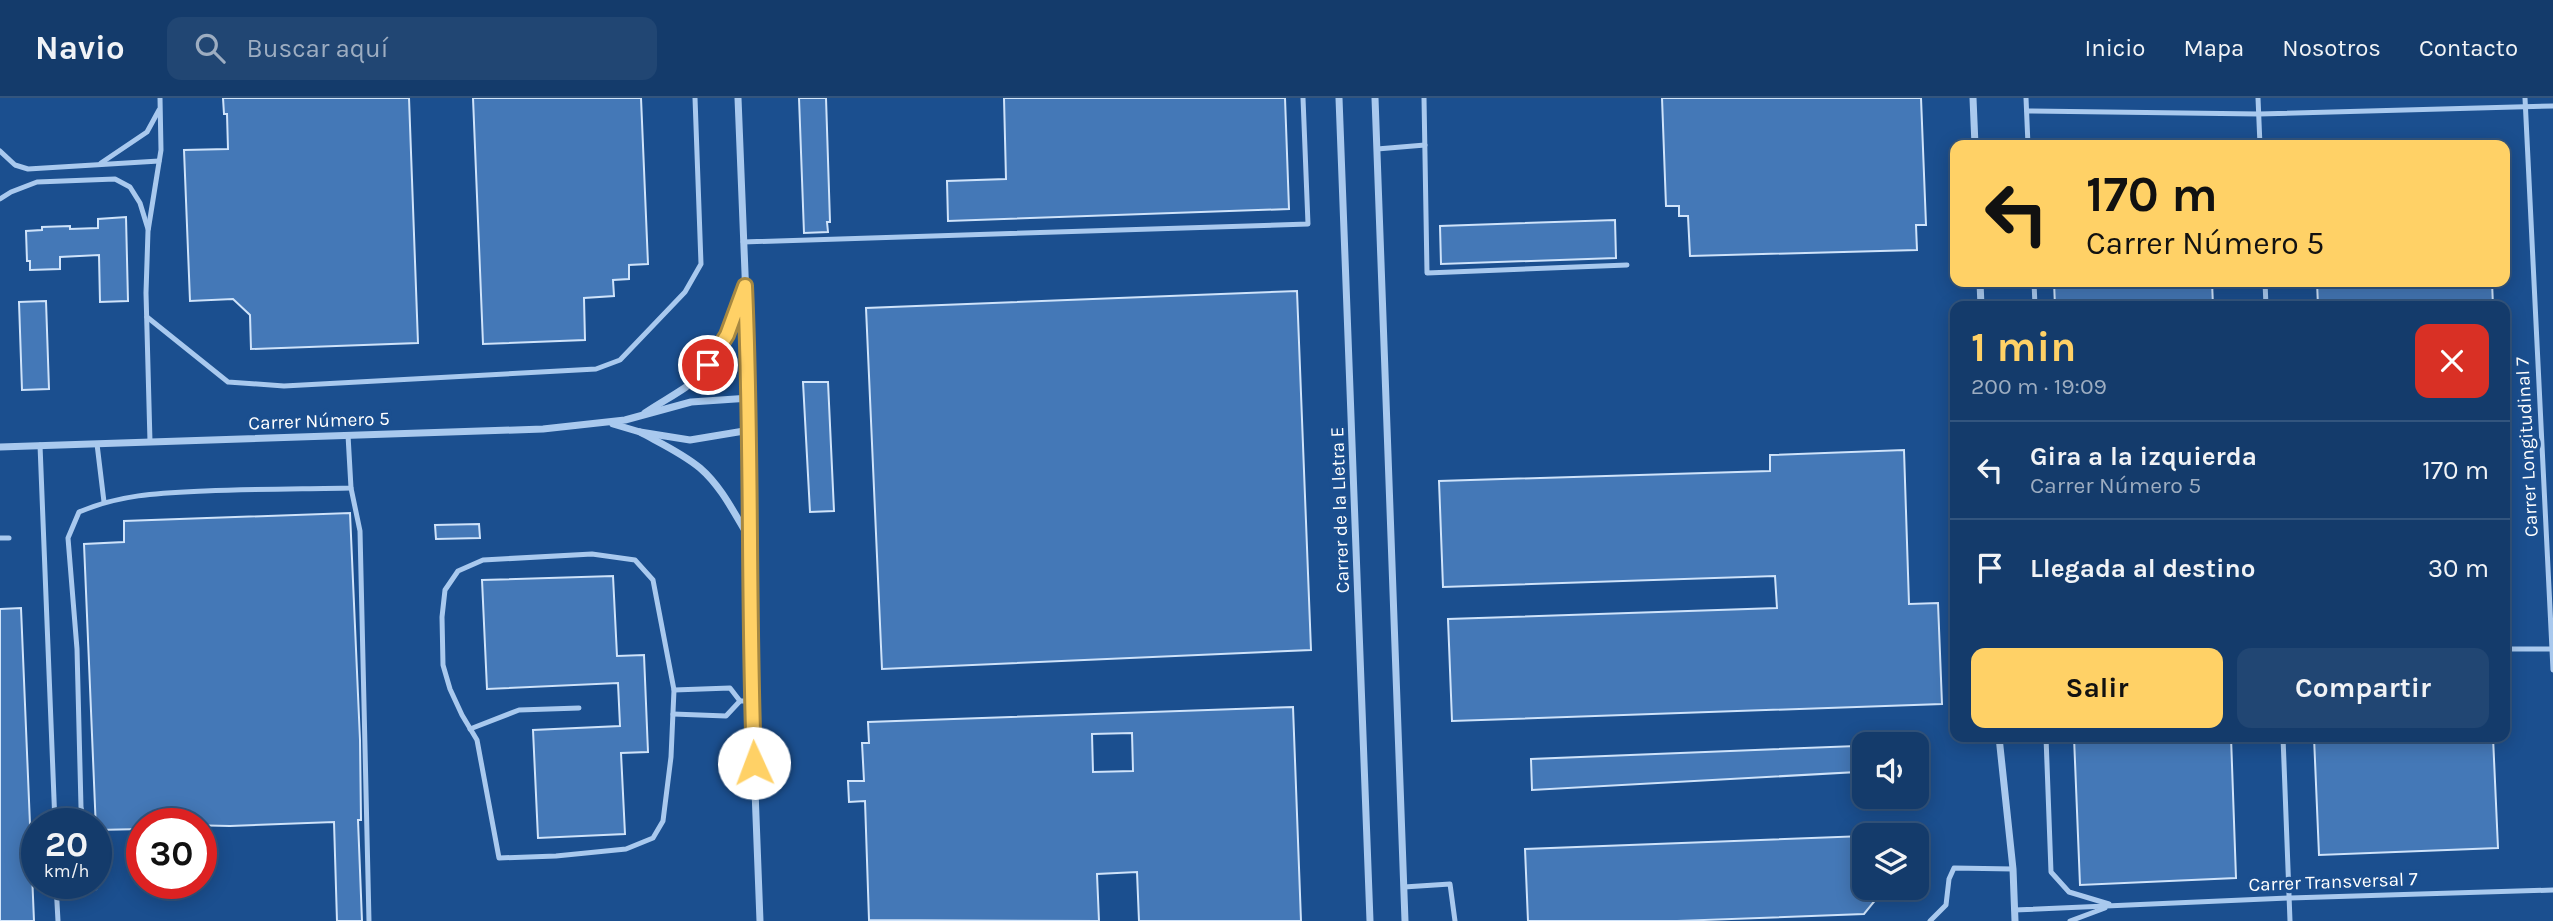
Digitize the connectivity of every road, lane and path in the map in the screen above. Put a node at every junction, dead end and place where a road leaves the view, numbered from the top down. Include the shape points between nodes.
1 (160, 98) edge
2 (695, 98) edge
3 (738, 98) edge
4 (1303, 98) edge
5 (1339, 98) edge
6 (1375, 98) edge
7 (1424, 98) edge
8 (1973, 98) edge
9 (2026, 98) edge
10 (2258, 98) edge
11 (2525, 98) edge
12 (2553, 106) edge
13 (160, 107) junction
14 (2525, 108) junction
15 (2027, 111) junction
16 (2259, 114) junction
17 (1975, 140) edge
18 (2028, 140) edge
19 (2260, 140) edge
20 (1425, 145) junction
21 (1377, 149) junction
22 (0, 151) edge
23 (159, 161) junction
24 (98, 164) junction
25 (0, 199) edge
26 (148, 231) junction
27 (743, 242) junction
28 (1627, 265) dead end
29 (745, 286) junction
30 (147, 317) junction
31 (750, 398) junction
32 (639, 418) junction
33 (609, 423) junction
34 (750, 430) junction
35 (639, 432) junction
36 (348, 435) junction
37 (150, 442) junction
38 (97, 444) junction
39 (40, 445) junction
40 (0, 447) edge
41 (351, 488) junction
42 (104, 502) junction
43 (0, 538) edge
44 (9, 538) dead end
45 (750, 540) junction
46 (2510, 649) edge
47 (2552, 649) edge
48 (2553, 670) edge
49 (674, 690) junction
50 (740, 701) junction
51 (752, 701) junction
52 (579, 708) dead end
53 (673, 714) junction
54 (470, 729) junction
55 (2000, 742) edge
56 (2046, 742) edge
57 (2283, 742) edge
58 (54, 808) edge
59 (81, 808) edge
60 (2013, 869) junction
61 (1404, 887) junction
62 (2553, 890) edge
63 (2290, 898) junction
64 (57, 899) edge
65 (2115, 906) junction
66 (2014, 910) junction
67 (58, 921) edge
68 (369, 921) edge
69 (760, 921) edge
70 (1370, 921) edge
71 (1405, 921) edge
72 (1455, 921) edge
73 (1930, 921) edge
74 (2015, 921) edge
75 (2070, 921) edge
76 (2290, 921) edge

1 - 13 lane
2 - 30 lane via 701,264 685,292 620,360 608,365 284,386 228,382
3 - 27 street
4 - 27 lane via 1308,224
5 - 70 street, Carrer de la Lletra E
6 - 21 street
7 - 20 lane
8 - 17 street
9 - 15 lane
10 - 16 lane
11 - 14 lane, Carrer Longitudinal 7
12 - 14 lane
13 - 23 lane
13 - 24 lane via 147,132
14 - 16 lane
14 - 47 lane, Carrer Longitudinal 7
15 - 16 lane
15 - 18 lane
16 - 19 lane
20 - 21 lane
20 - 28 lane via 1427,273
21 - 61 street
22 - 24 lane via 27,169
23 - 24 lane
23 - 26 lane
25 - 26 lane via 37,182 115,179 131,187
26 - 30 lane
27 - 29 street
29 - 31 street
29 - 32 street, Carrer Número 5 via 727,335 708,365 687,386
30 - 37 lane
31 - 32 street, Carrer Número 5 via 691,402
31 - 34 street
32 - 33 street, Carrer Número 5
33 - 35 street
33 - 36 street, Carrer Número 5
34 - 35 street via 690,440
34 - 45 street
35 - 45 street via 701,469
36 - 37 street, Carrer Número 5
36 - 41 lane
37 - 38 street, Carrer Número 5
38 - 39 street, Carrer Número 5
38 - 42 lane
39 - 40 street, Carrer Número 5
39 - 58 lane
41 - 42 lane via 143,494
41 - 68 lane via 360,531
42 - 59 lane via 79,512 68,538 77,649
43 - 44 lane
45 - 51 street
46 - 47 lane
47 - 48 lane, Carrer Longitudinal 7
49 - 50 lane via 730,688
49 - 53 lane
49 - 54 lane via 653,580 635,559 592,554 483,560 458,571 445,590 442,617 443,665
50 - 51 lane
50 - 53 lane via 726,716
51 - 69 street
52 - 54 lane via 519,710
53 - 54 lane via 663,821 653,838 626,849 556,856 499,858 477,740
55 - 60 street
56 - 65 lane via 2051,872 2069,892
57 - 63 lane
60 - 66 street
60 - 73 lane via 1954,868 1946,905
61 - 71 street
61 - 72 lane via 1450,884
62 - 63 lane, Carrer Transversal 7
63 - 65 lane, Carrer Transversal 7
63 - 76 lane
64 - 67 lane
65 - 66 lane, Carrer Transversal 7
65 - 75 lane
66 - 74 street

